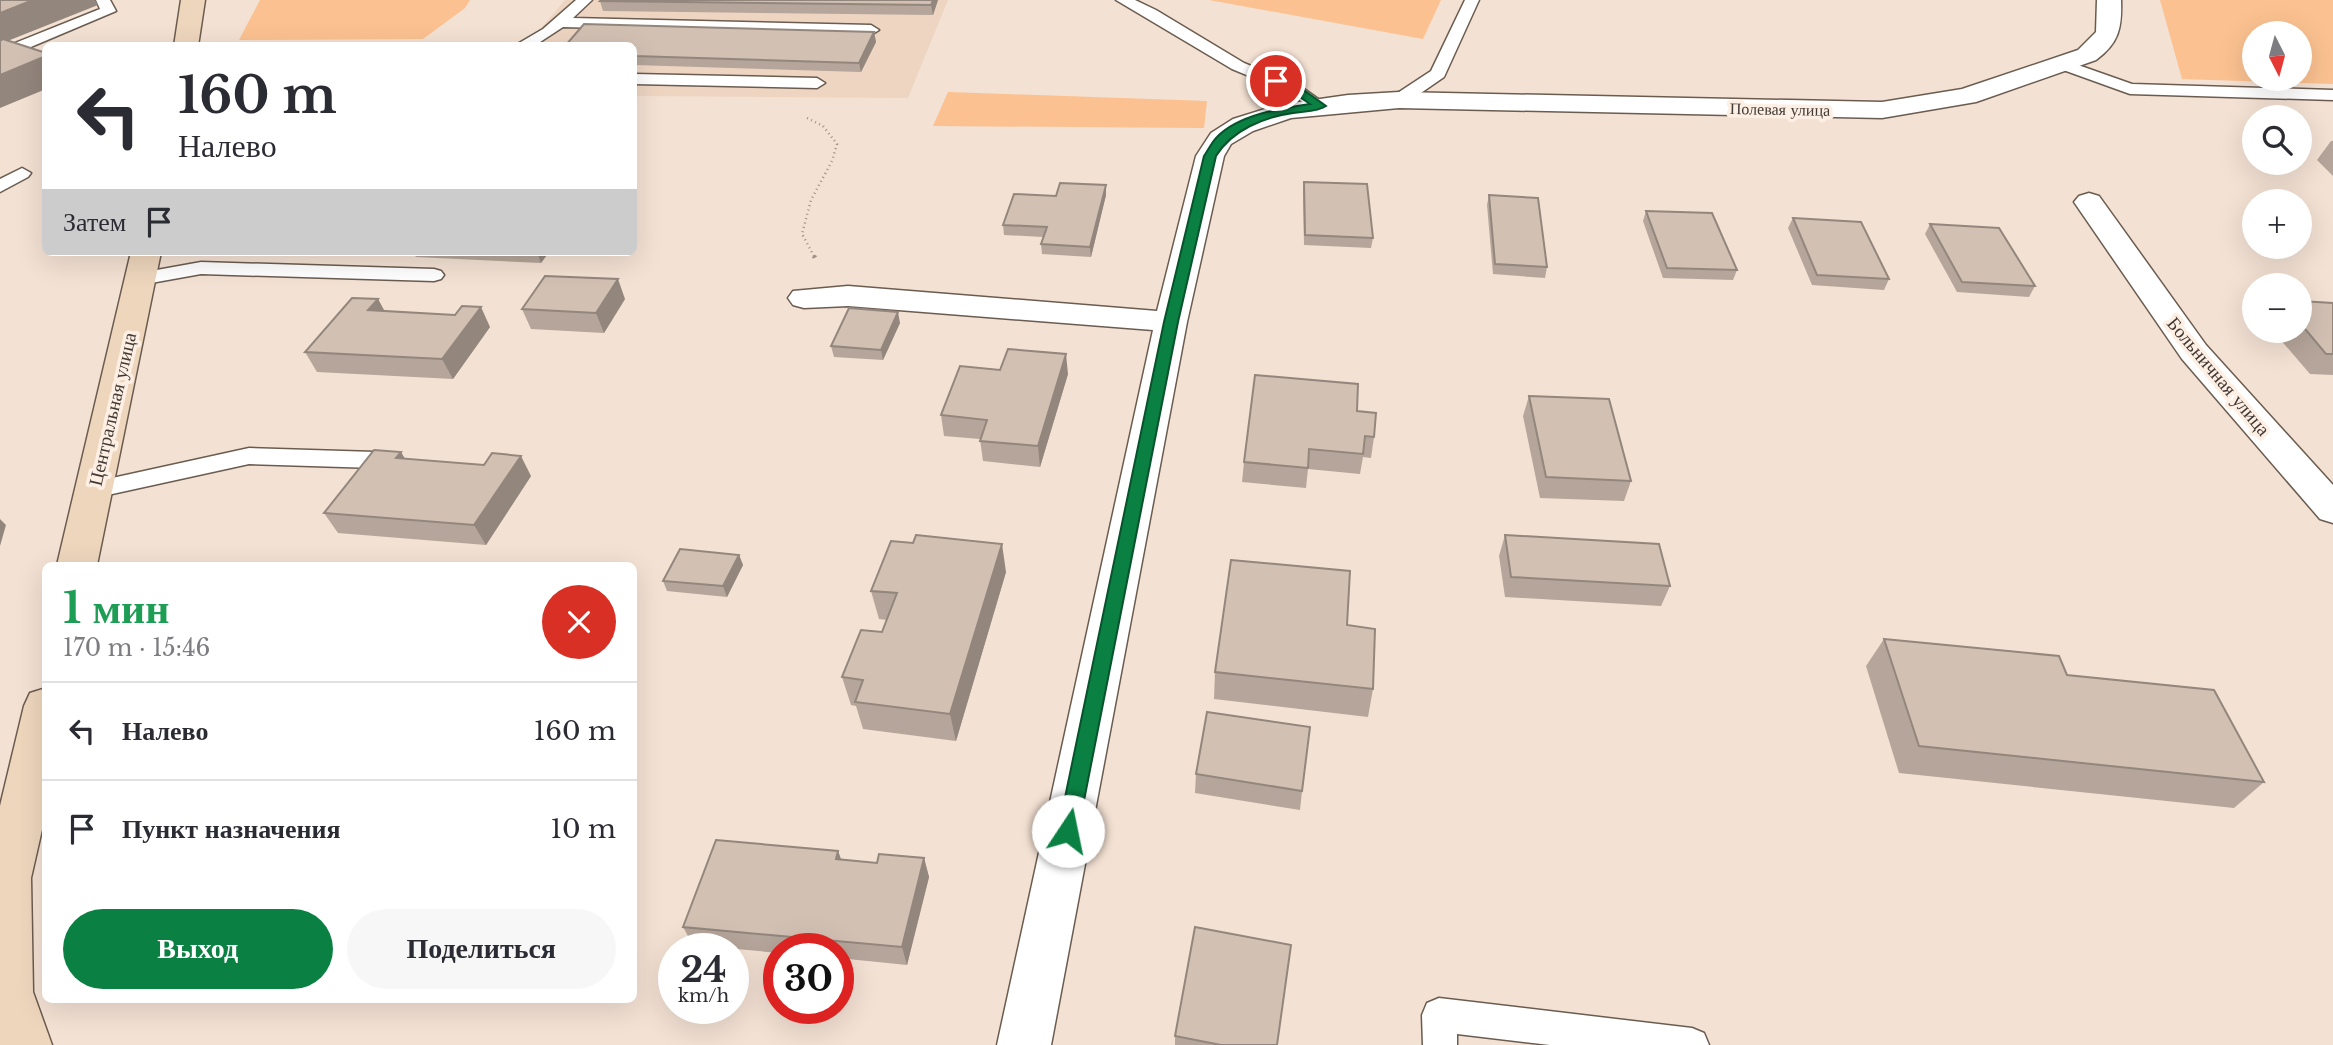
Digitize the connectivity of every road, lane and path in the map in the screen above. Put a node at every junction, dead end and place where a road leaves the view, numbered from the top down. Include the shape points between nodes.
1 (103, 0) edge
2 (193, 0) edge
3 (585, 0) edge
4 (1123, 0) edge
5 (1472, 0) edge
6 (2109, 0) edge
7 (559, 22) junction
8 (871, 30) edge
9 (187, 42) edge
10 (529, 42) edge
11 (0, 55) edge
12 (2061, 64) junction
13 (637, 79) edge
14 (755, 82) junction
15 (817, 83) dead end
16 (2333, 96) edge
17 (1399, 100) junction
18 (1320, 106) junction
19 (22, 173) dead end
20 (0, 187) edge
21 (2089, 202) dead end
22 (143, 265) edge
23 (434, 275) dead end
24 (848, 296) junction
25 (804, 298) dead end
26 (1171, 322) junction
27 (375, 460) edge
28 (94, 490) junction
29 (2333, 509) edge
30 (78, 562) edge
31 (42, 722) edge
32 (4, 878) edge
33 (25, 1045) edge
34 (1024, 1045) edge
35 (1440, 1045) edge
36 (1692, 1045) edge

1 - 11 lane via 107,11
2 - 9 street
3 - 7 lane
4 - 18 lane via 1238,66 1294,89
5 - 17 lane via 1438,74
6 - 12 street, Полевая улица via 2110,32 2101,45
7 - 8 lane
7 - 10 lane
12 - 16 lane via 2130,89
12 - 17 street, Полевая улица via 1967,96 1882,110
13 - 14 lane
14 - 15 lane
14 - 24 path via 771,99 823,126 837,144 811,200 802,234 812,256
17 - 18 street, Полевая улица
18 - 26 street, Полевая улица via 1287,110 1243,125 1221,139 1210,156
19 - 20 lane
21 - 29 street, Больничная улица via 2194,352
22 - 23 lane
22 - 28 street, Центральная улица
24 - 25 street
24 - 26 street
26 - 34 street, Полевая улица
27 - 28 lane via 248,456
28 - 30 street, Центральная улица
31 - 32 street
32 - 33 street via 7,992
35 - 36 lane via 1439,1015

